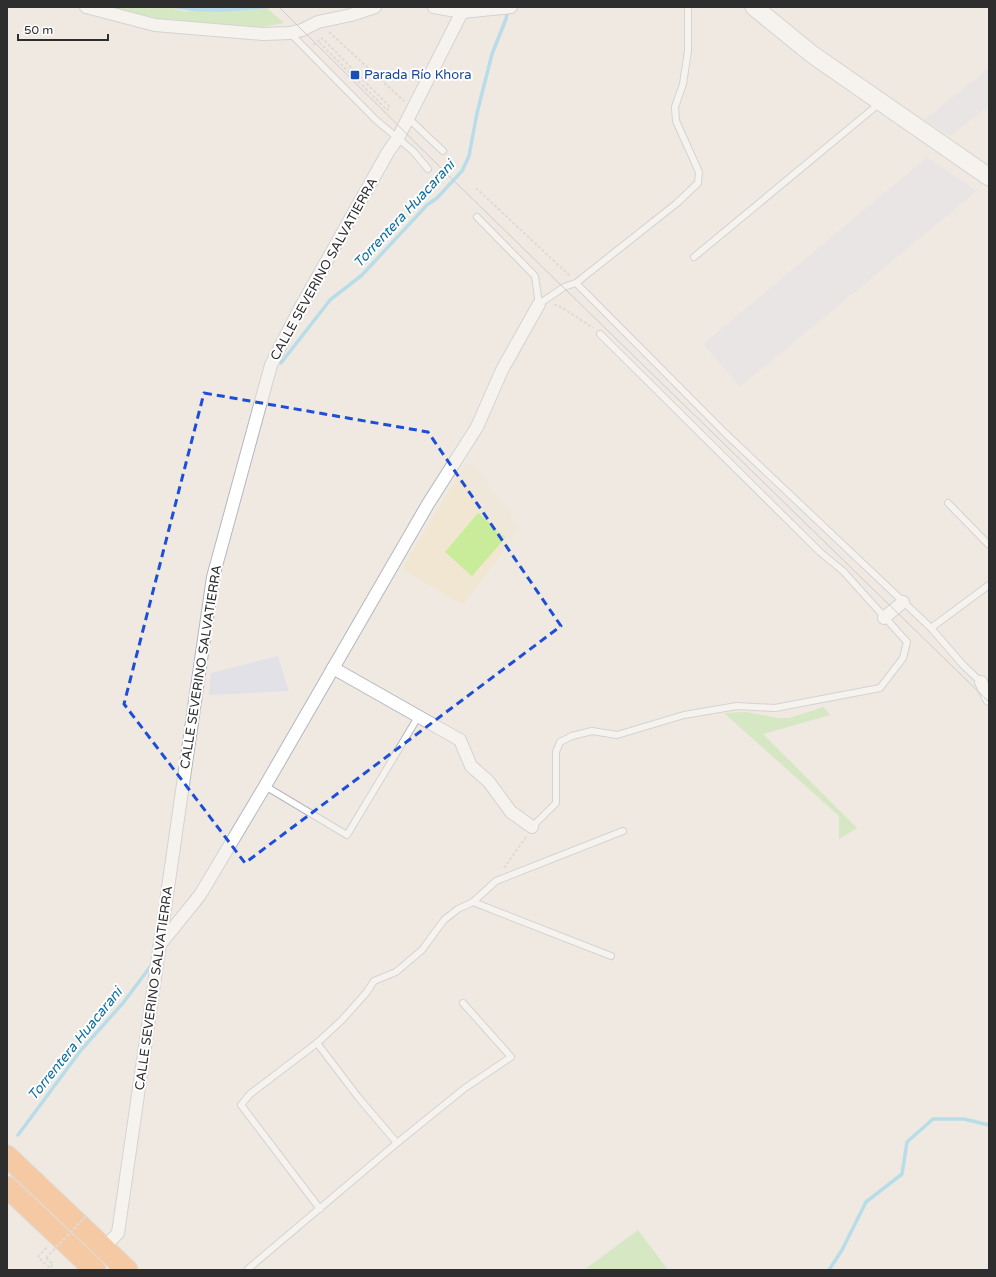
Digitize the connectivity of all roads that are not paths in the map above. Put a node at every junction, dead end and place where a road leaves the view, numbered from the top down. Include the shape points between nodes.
1 (86, 7) edge
2 (375, 7) edge
3 (434, 7) edge
4 (688, 7) edge
5 (754, 7) edge
6 (506, 8) edge
7 (462, 12) junction
8 (290, 33) junction
9 (881, 102) junction
10 (410, 114) junction
11 (398, 138) junction
12 (443, 151) dead end
13 (428, 169) dead end
14 (989, 177) edge
15 (478, 217) dead end
16 (694, 257) dead end
17 (576, 283) junction
18 (539, 304) junction
19 (600, 334) road end
20 (948, 503) dead end
21 (989, 544) edge
22 (989, 584) edge
23 (903, 602) junction
24 (884, 618) junction
25 (932, 628) junction
26 (333, 668) junction
27 (985, 685) edge
28 (989, 699) edge
29 (418, 717) junction
30 (265, 786) junction
31 (532, 827) joint
32 (622, 831) dead end
33 (473, 902) junction
34 (161, 943) junction
35 (611, 956) dead end
36 (463, 1003) dead end
37 (317, 1043) junction
38 (397, 1143) junction
39 (7, 1156) edge
40 (7, 1187) edge
41 (320, 1208) junction
42 (104, 1248) junction
43 (248, 1269) edge
44 (95, 1270) edge
45 (127, 1270) edge

1 - 8 street via 156,25 262,34
2 - 8 street via 318,22
3 - 7 street
4 - 17 lane via 688,51 683,84 675,107 676,121 699,172 698,182 677,203
5 - 9 main road via 813,55
6 - 7 street
7 - 10 street, CALLE SEVERINO SALVATIERRA
8 - 11 lane via 376,120
9 - 14 main road
9 - 16 lane
10 - 11 street, CALLE SEVERINO SALVATIERRA
10 - 12 lane
11 - 13 lane
11 - 34 street, CALLE SEVERINO SALVATIERRA via 298,312 271,365 213,577
15 - 18 lane via 535,276
17 - 18 lane via 564,287
17 - 23 lane via 725,433
18 - 26 street via 502,370 477,427 428,504
19 - 24 lane via 842,571
20 - 21 lane
22 - 25 lane
23 - 24 street
23 - 25 lane
24 - 31 lane via 907,642 903,658 880,688 775,708 737,706 684,715 617,735 592,731 560,742 556,752 556,803
25 - 27 lane via 963,665
26 - 29 street
26 - 30 street
27 - 28 street
29 - 30 lane via 347,835
29 - 31 street via 460,740 471,766 489,782 511,812
30 - 34 street via 200,895
32 - 33 lane via 496,881
33 - 35 lane
33 - 37 lane via 444,920 422,950 396,972 374,981 342,1020
34 - 42 street, CALLE SEVERINO SALVATIERRA via 118,1233
36 - 38 lane via 511,1058 465,1088
37 - 38 lane
37 - 41 lane via 250,1094 241,1105
38 - 41 lane
39 - 42 highway
40 - 44 highway
41 - 43 lane
42 - 45 highway

